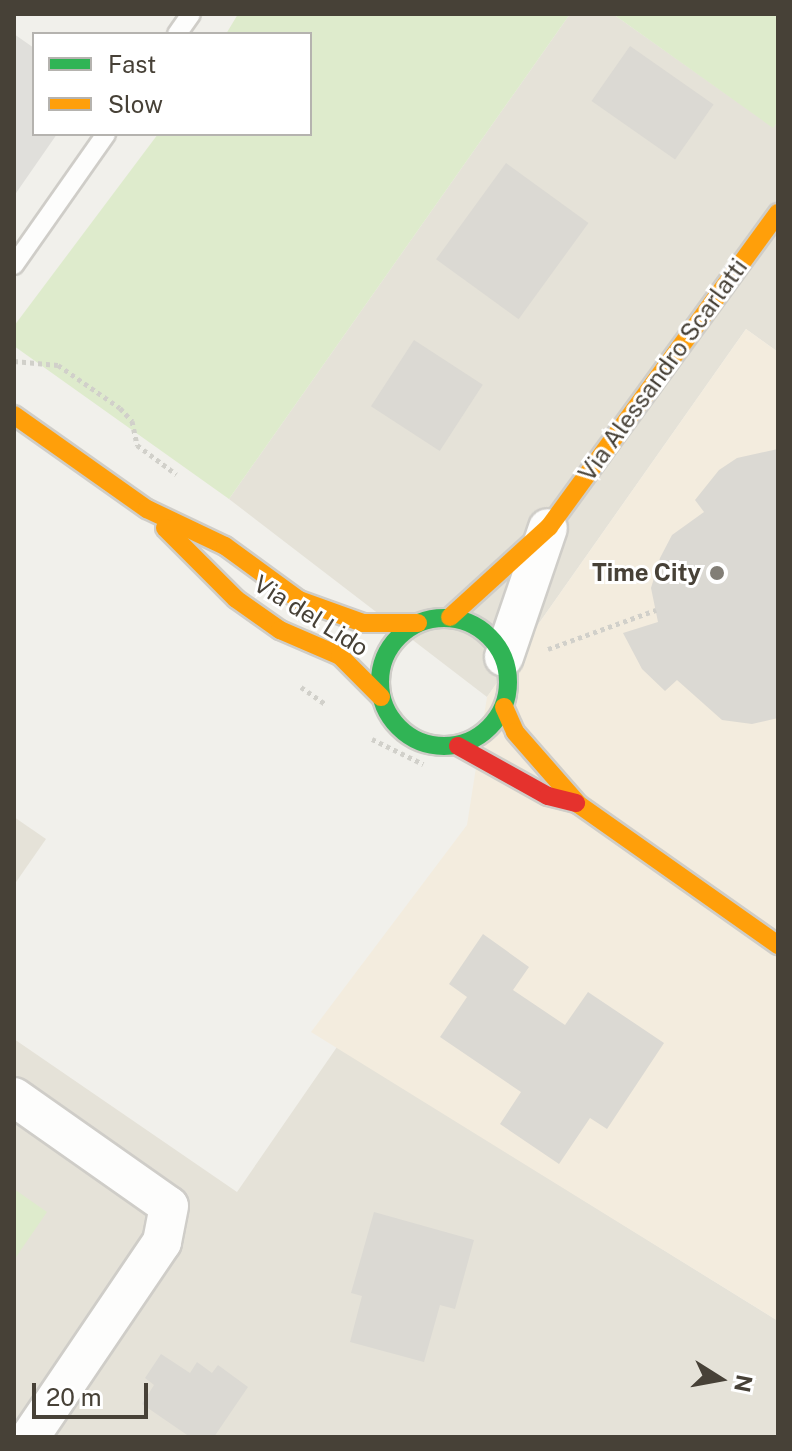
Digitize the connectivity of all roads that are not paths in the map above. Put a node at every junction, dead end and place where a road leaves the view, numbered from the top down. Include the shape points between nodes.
1 (191, 14) edge
2 (178, 32) edge
3 (105, 136) edge
4 (778, 213) edge
5 (14, 265) edge
6 (14, 415) edge
7 (147, 509) junction
8 (549, 527) junction
9 (450, 617) junction
10 (418, 623) junction
11 (504, 657) junction
12 (381, 697) junction
13 (504, 707) junction
14 (458, 746) junction
15 (578, 804) junction
16 (778, 945) edge
17 (14, 1097) edge
18 (30, 1437) edge

1 - 2 lane
3 - 5 lane
4 - 8 main road, Via Alessandro Scarlatti
6 - 7 main road, Via del Lido
7 - 10 main road, Via del Lido via 225,546 316,609 363,623
7 - 12 main road, Via del Lido via 236,599 280,630 340,656
8 - 9 main road, Via Alessandro Scarlatti
8 - 11 street, Via Alessandro Scarlatti
9 - 10 main road
9 - 11 main road via 483,630
10 - 12 main road via 386,653
11 - 13 main road via 509,690
12 - 14 main road via 396,726 409,737 424,744
13 - 14 main road via 493,724
13 - 15 main road via 515,732
14 - 15 main road via 548,796
15 - 16 main road
17 - 18 street via 169,1206 162,1242

